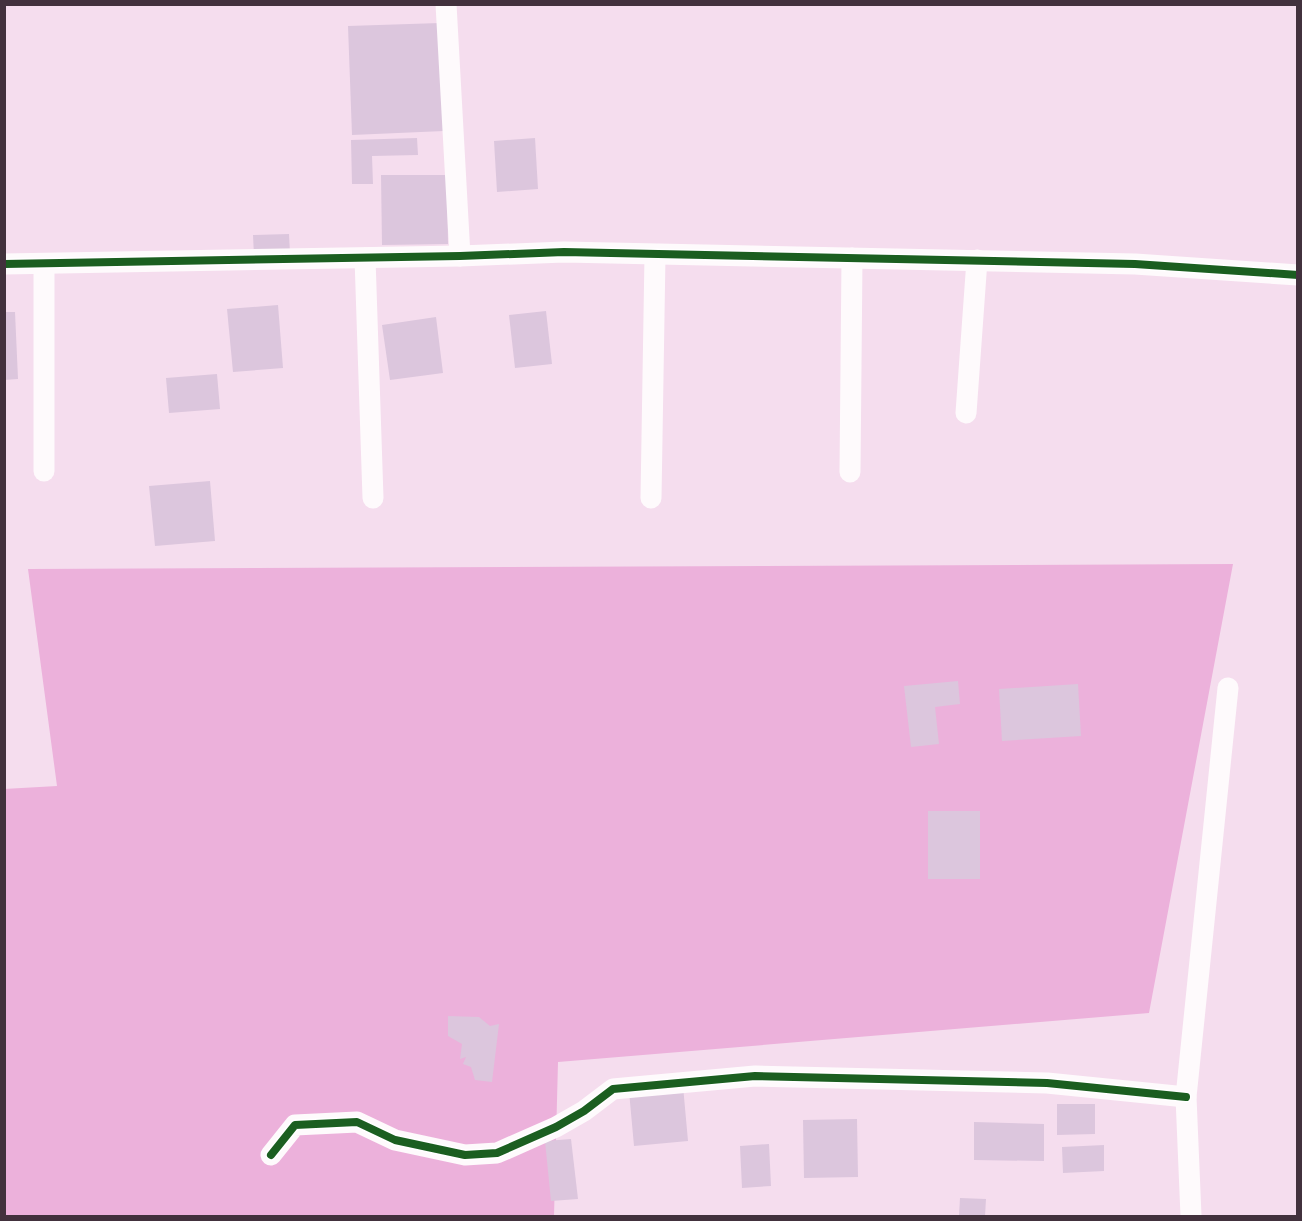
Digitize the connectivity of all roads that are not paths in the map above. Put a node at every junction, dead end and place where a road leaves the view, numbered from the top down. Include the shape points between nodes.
1 (446, 4) edge
2 (655, 255) junction
3 (460, 256) junction
4 (365, 258) junction
5 (852, 258) junction
6 (977, 260) junction
7 (4, 264) edge
8 (44, 264) junction
9 (1298, 275) edge
10 (966, 413) dead end
11 (44, 471) dead end
12 (850, 472) dead end
13 (373, 498) dead end
14 (651, 498) dead end
15 (1228, 688) dead end
16 (1186, 1097) junction
17 (271, 1155) dead end
18 (1191, 1216) edge

1 - 3 street
2 - 3 street via 564,252
2 - 5 street
2 - 14 street
3 - 4 street
4 - 8 street
4 - 13 street
5 - 6 street
5 - 12 street
6 - 9 street via 1135,264
6 - 10 street
7 - 8 street
8 - 11 street
15 - 16 street
16 - 17 street via 1047,1083 756,1076 613,1089 585,1111 497,1152 465,1155 395,1140 357,1122 296,1125
16 - 18 street

